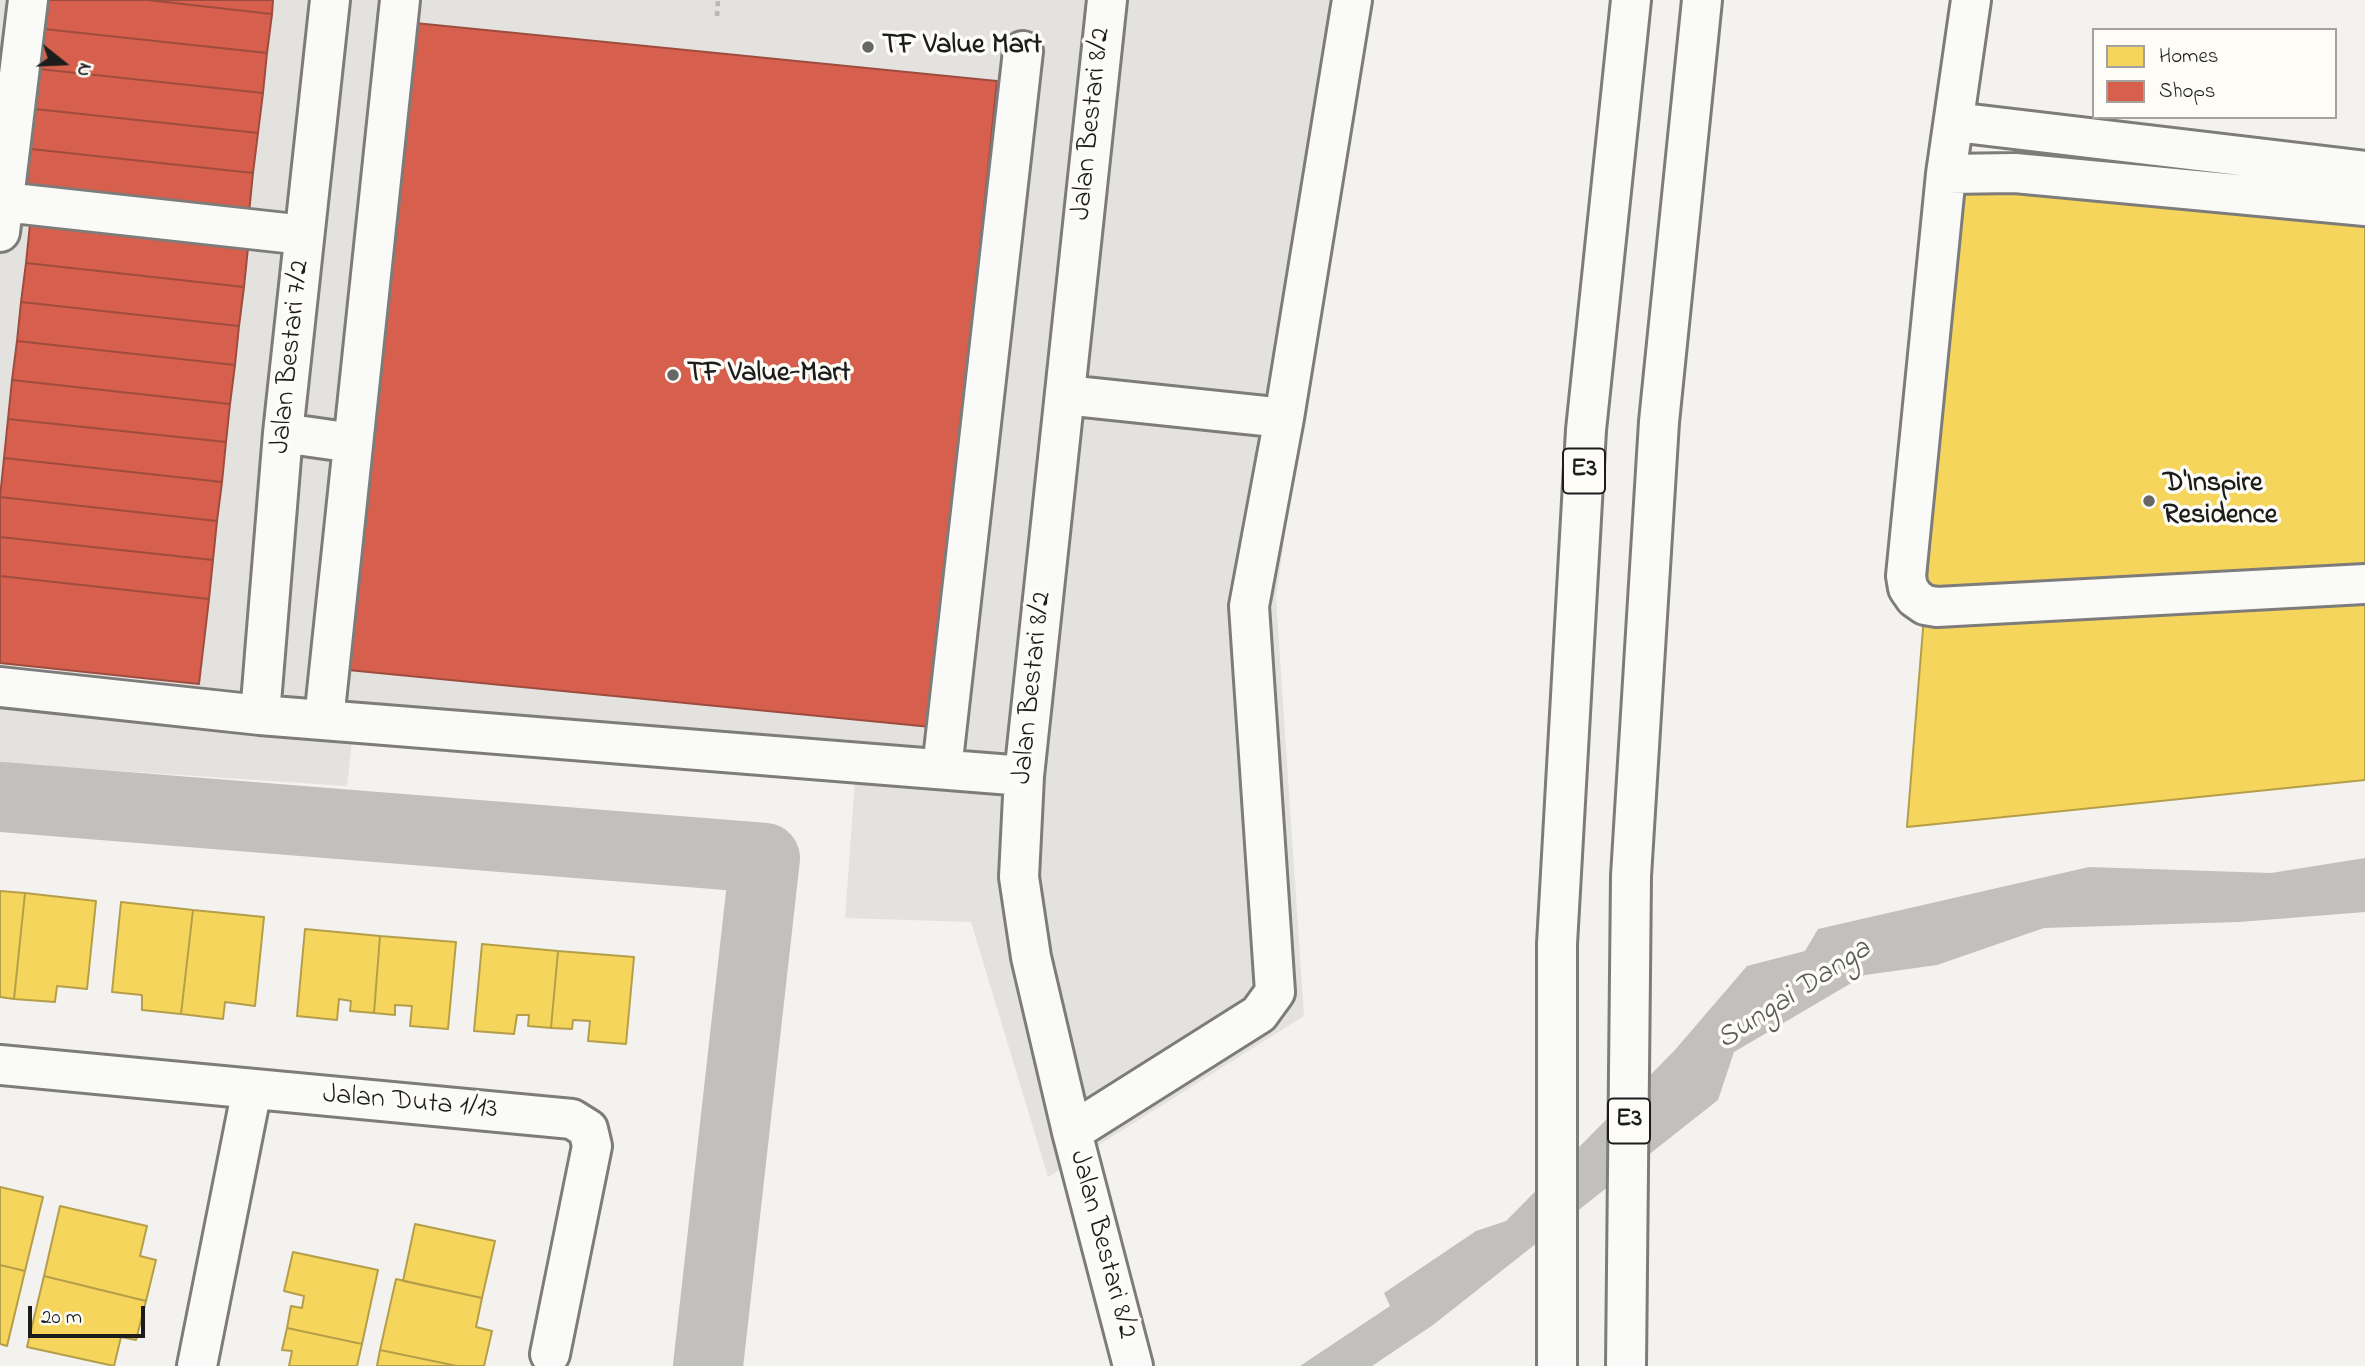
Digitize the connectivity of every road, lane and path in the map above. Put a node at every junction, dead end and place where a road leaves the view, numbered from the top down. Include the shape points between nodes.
1 (28, 0) edge
2 (330, 0) edge
3 (400, 0) edge
4 (718, 0) edge
5 (1107, 0) edge
6 (1352, 0) edge
7 (1630, 0) edge
8 (1702, 0) edge
9 (1971, 0) edge
10 (717, 16) dead end
11 (1023, 51) dead end
12 (1951, 148) junction
13 (2365, 171) edge
14 (2365, 206) edge
15 (2, 217) edge
16 (304, 235) junction
17 (1065, 395) junction
18 (1284, 418) junction
19 (283, 433) junction
20 (354, 443) junction
21 (2365, 584) edge
22 (0, 687) edge
23 (260, 715) junction
24 (324, 720) junction
25 (942, 769) junction
26 (1024, 776) junction
27 (0, 1065) edge
28 (252, 1089) junction
29 (1072, 1132) junction
30 (550, 1354) dead end
31 (197, 1366) edge
32 (1133, 1366) edge
33 (1557, 1366) edge
34 (1626, 1366) edge

1 - 15 main road
2 - 16 main road, Jalan Bestari 7/2
3 - 20 main road
4 - 10 path
5 - 17 main road, Jalan Bestari 8/2
6 - 18 main road
7 - 33 main road, E3 via 1586,430 1557,944
8 - 34 main road, E3 via 1659,422 1631,876
9 - 12 main road
11 - 25 main road
12 - 13 main road
12 - 14 main road via 2015,173
12 - 21 main road via 1906,576 1915,598 1937,607
15 - 16 main road
16 - 19 main road, Jalan Bestari 7/2
17 - 18 main road
17 - 26 main road, Jalan Bestari 8/2
18 - 29 main road via 1249,606 1275,992 1259,1014
19 - 20 main road
19 - 23 main road, Jalan Bestari 7/2
20 - 24 main road
22 - 23 main road
23 - 24 main road
24 - 25 main road
25 - 26 main road
26 - 29 main road, Jalan Bestari 8/2 via 1019,877 1031,957
27 - 28 main road, Jalan Duta 1/13
28 - 30 main road, Jalan Duta 1/13 via 572,1119 588,1129 592,1146
28 - 31 main road
29 - 32 main road, Jalan Bestari 8/2

